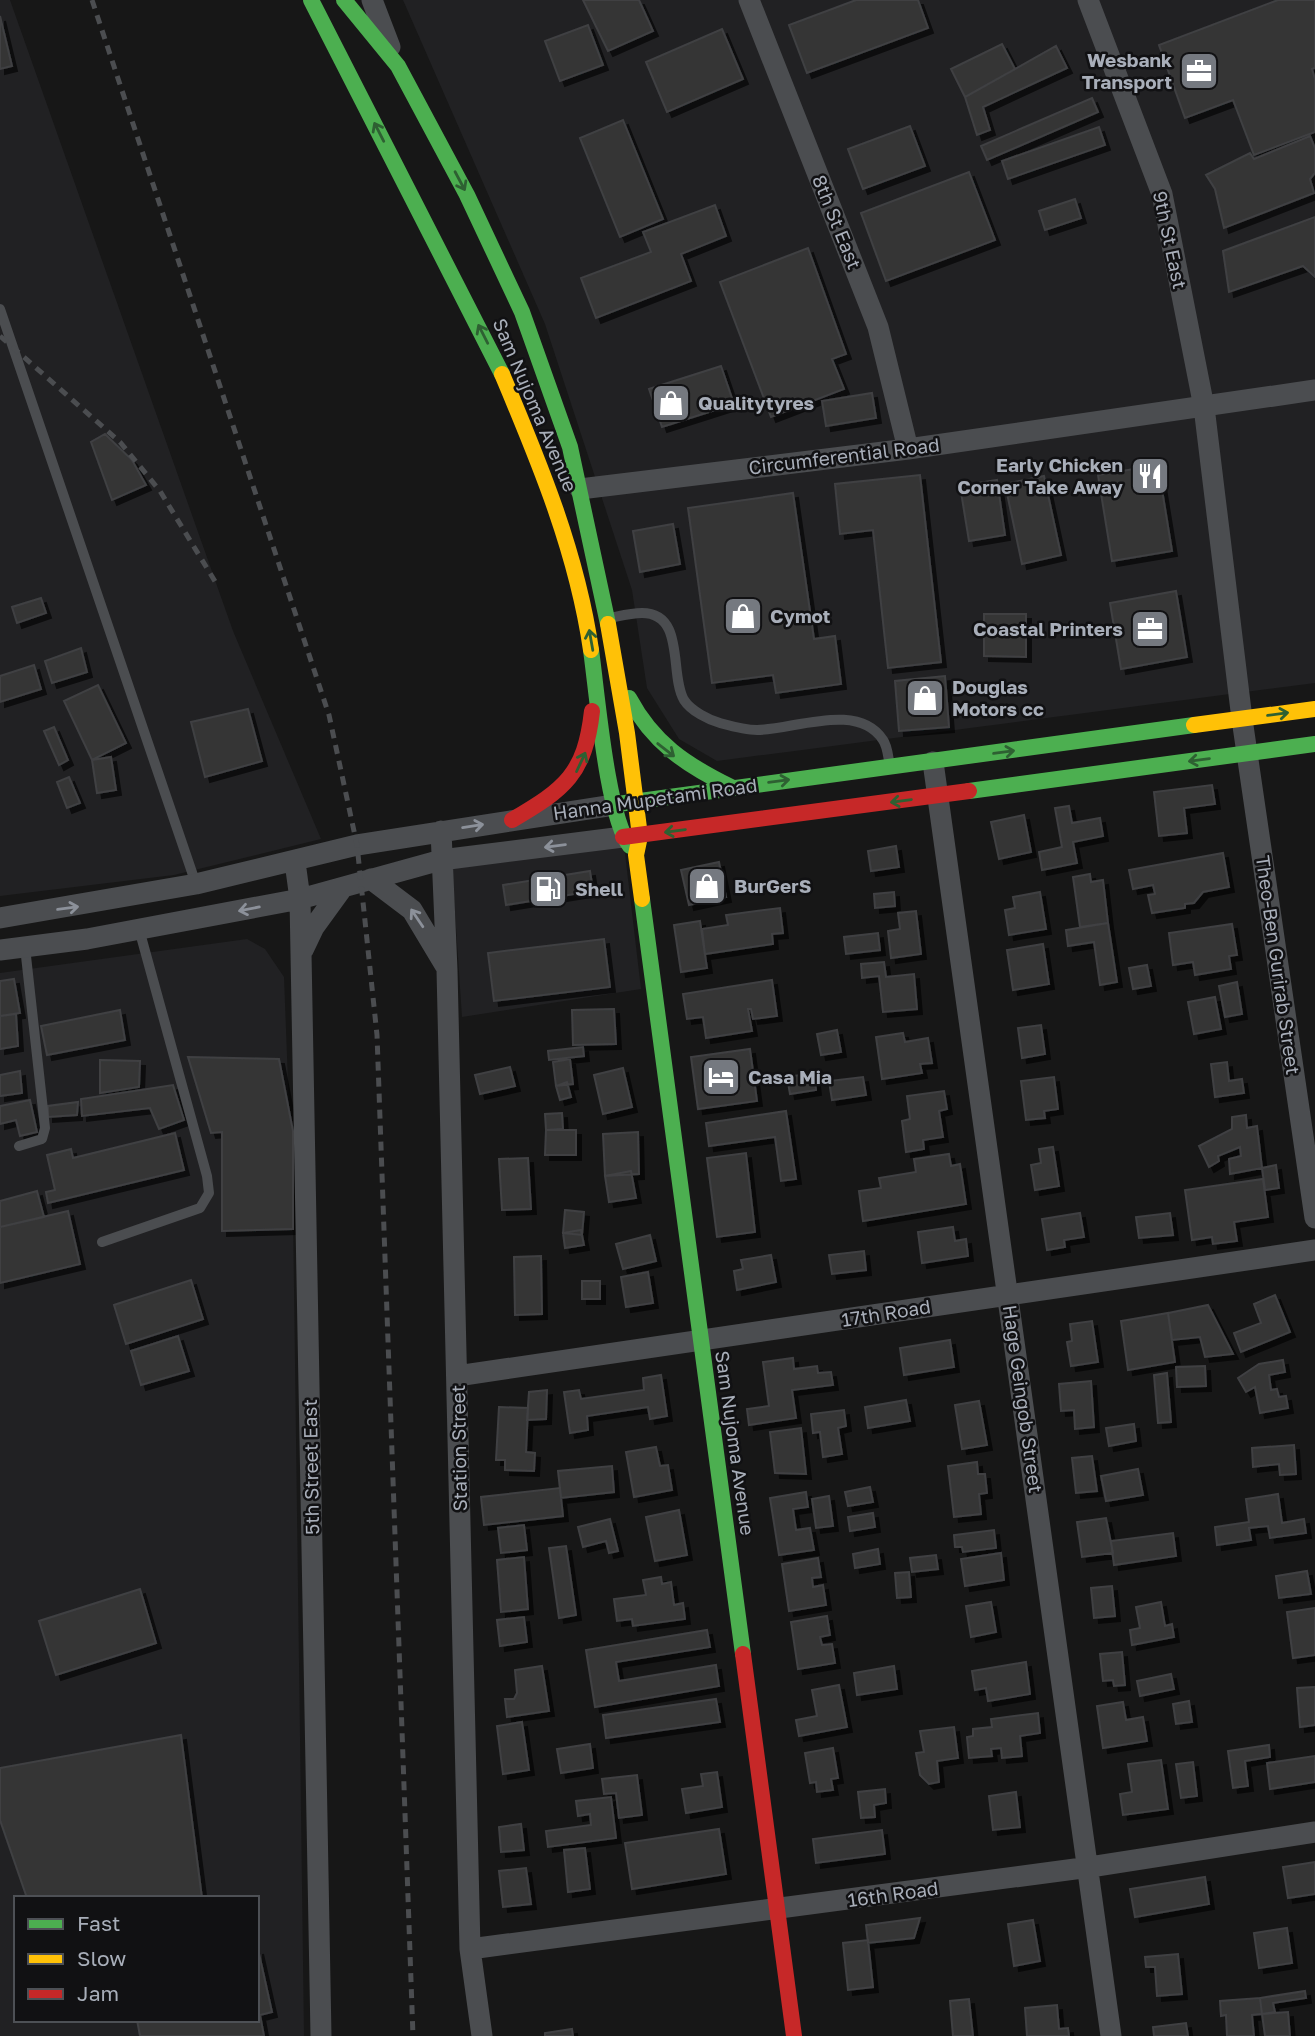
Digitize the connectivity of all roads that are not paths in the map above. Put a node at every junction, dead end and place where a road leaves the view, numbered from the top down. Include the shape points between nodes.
1 (311, 0) edge
2 (344, 0) edge
3 (372, 0) edge
4 (749, 0) edge
5 (1088, 0) edge
6 (398, 66) junction
7 (0, 309) edge
8 (1315, 390) edge
9 (1204, 407) junction
10 (908, 449) junction
11 (580, 489) junction
12 (551, 492) junction
13 (607, 618) junction
14 (596, 667) junction
15 (616, 673) junction
16 (1315, 709) edge
17 (1242, 719) junction
18 (1315, 744) edge
19 (1247, 754) junction
20 (933, 762) junction
21 (890, 768) junction
22 (731, 787) junction
23 (936, 797) junction
24 (636, 801) junction
25 (614, 805) junction
26 (512, 820) junction
27 (441, 831) junction
28 (632, 836) junction
29 (441, 860) junction
30 (295, 862) junction
31 (371, 879) junction
32 (196, 884) junction
33 (343, 887) junction
34 (300, 899) junction
35 (0, 918) edge
36 (139, 929) junction
37 (25, 947) junction
38 (0, 950) edge
39 (301, 954) junction
40 (447, 970) junction
41 (19, 1146) dead end
42 (1315, 1218) edge
43 (102, 1242) dead end
44 (1315, 1250) edge
45 (1008, 1293) junction
46 (701, 1342) junction
47 (457, 1376) junction
48 (1315, 1832) edge
49 (1090, 1867) junction
50 (775, 1909) junction
51 (470, 1949) junction
52 (321, 2036) edge
53 (482, 2036) edge
54 (794, 2036) edge
55 (1111, 2036) edge

12 -> 1 main road, Sam Nujoma Avenue via 497,361
2 - 6 main road, Sam Nujoma Avenue
3 - 6 street
4 - 10 street, 8th St East via 878,327
5 - 9 street, 9th St East via 1162,194
6 -> 11 main road, Sam Nujoma Avenue via 467,195 522,312 570,447
7 - 32 lane
8 - 9 street, Circumferential Road
9 - 10 street, Circumferential Road
9 - 17 street, 9th St East
10 - 11 street, Circumferential Road
11 - 12 main road via 564,497
11 - 13 main road, Sam Nujoma Avenue
14 -> 12 main road, Sam Nujoma Avenue via 583,596
13 - 15 main road, Sam Nujoma Avenue
13 - 21 lane via 643,613 669,627 684,700 717,723 755,731 856,722 885,742
14 - 25 main road, Sam Nujoma Avenue
26 -> 14 main road via 563,791 582,764 591,733
15 -> 22 main road via 653,740 686,764
15 - 24 main road, Sam Nujoma Avenue
17 -> 16 main road, Hanna Mupetami Road
17 - 19 street, Theo-Ben Gurirab Street
20 -> 17 main road, Hanna Mupetami Road
18 - 19 main road, Hanna Mupetami Road
19 -> 23 main road, Hanna Mupetami Road
19 - 42 street, Theo-Ben Gurirab Street
20 - 21 main road, Hanna Mupetami Road
20 - 23 street, Hage Geingob Street
22 -> 21 main road, Hanna Mupetami Road
22 - 24 main road, Hanna Mupetami Road
23 -> 28 main road, Hanna Mupetami Road
23 - 45 street, Hage Geingob Street
24 - 25 main road, Hanna Mupetami Road
24 - 28 main road, Sam Nujoma Avenue
25 - 26 street, Hanna Mupetami Road
25 - 28 main road, Sam Nujoma Avenue
27 -> 26 street, Hanna Mupetami Road
27 - 29 street, Station Street
27 - 30 street, Hanna Mupetami Road via 357,845
28 -> 29 street, Hanna Mupetami Road
28 - 46 main road, Sam Nujoma Avenue
29 - 31 street, Hanna Mupetami Road
29 - 40 street, Station Street
30 - 32 street, Hanna Mupetami Road
30 - 34 street, 5th Street East
31 - 33 street, Hanna Mupetami Road
40 -> 31 street via 412,910
35 -> 32 street, Hanna Mupetami Road
33 - 34 street, Hanna Mupetami Road
33 - 39 street
34 -> 36 street, Hanna Mupetami Road
34 - 39 street, 5th Street East
36 - 37 street, Hanna Mupetami Road
36 - 43 lane via 209,1194 200,1208
37 - 38 street, Hanna Mupetami Road
37 - 41 lane via 45,1128 42,1139
39 - 52 street, 5th Street East
40 - 47 street, Station Street
44 - 45 street, 17th Road
45 - 46 street, 17th Road
45 - 49 street, Hage Geingob Street
46 - 47 street, 17th Road
46 - 50 main road, Sam Nujoma Avenue
47 - 51 street, Station Street
48 - 49 street, 16th Road
49 - 50 street, 16th Road
49 - 55 street, Hage Geingob Street
50 - 51 street, 16th Road
50 - 54 main road, Sam Nujoma Avenue
51 - 53 street, Station Street

